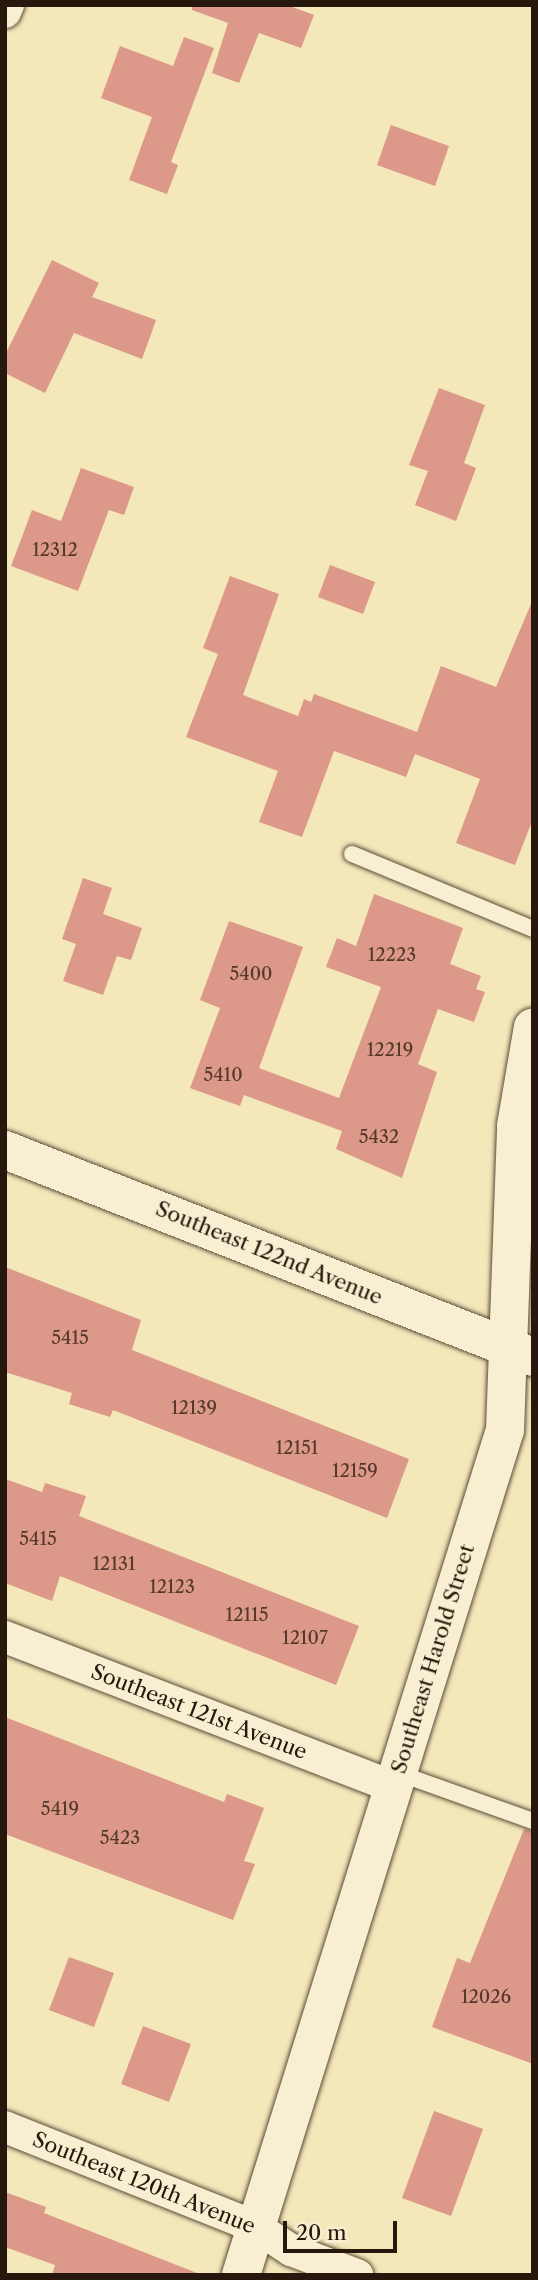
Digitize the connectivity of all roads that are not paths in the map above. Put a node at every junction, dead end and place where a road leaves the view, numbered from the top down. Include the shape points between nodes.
1 (8, 5) edge
2 (5, 12) edge
3 (352, 854) dead end
4 (533, 929) edge
5 (533, 1027) edge
6 (5, 1150) edge
7 (521, 1353) edge
8 (5, 1637) edge
9 (396, 1780) junction
10 (533, 1821) edge
11 (5, 2127) edge
12 (256, 2227) junction
13 (242, 2275) edge
14 (357, 2275) edge

1 - 2 street
3 - 4 lane
5 - 7 street, Southeast Harold Street via 516,1126
6 - 7 street, Southeast 122nd Avenue
7 - 9 street, Southeast Harold Street via 505,1430
8 - 9 street, Southeast 121st Avenue
9 - 10 lane
9 - 12 street, Southeast Harold Street
11 - 12 street, Southeast 120th Avenue
12 - 13 street, Southeast Harold Street
12 - 14 street, Southeast 120th Avenue via 292,2250

